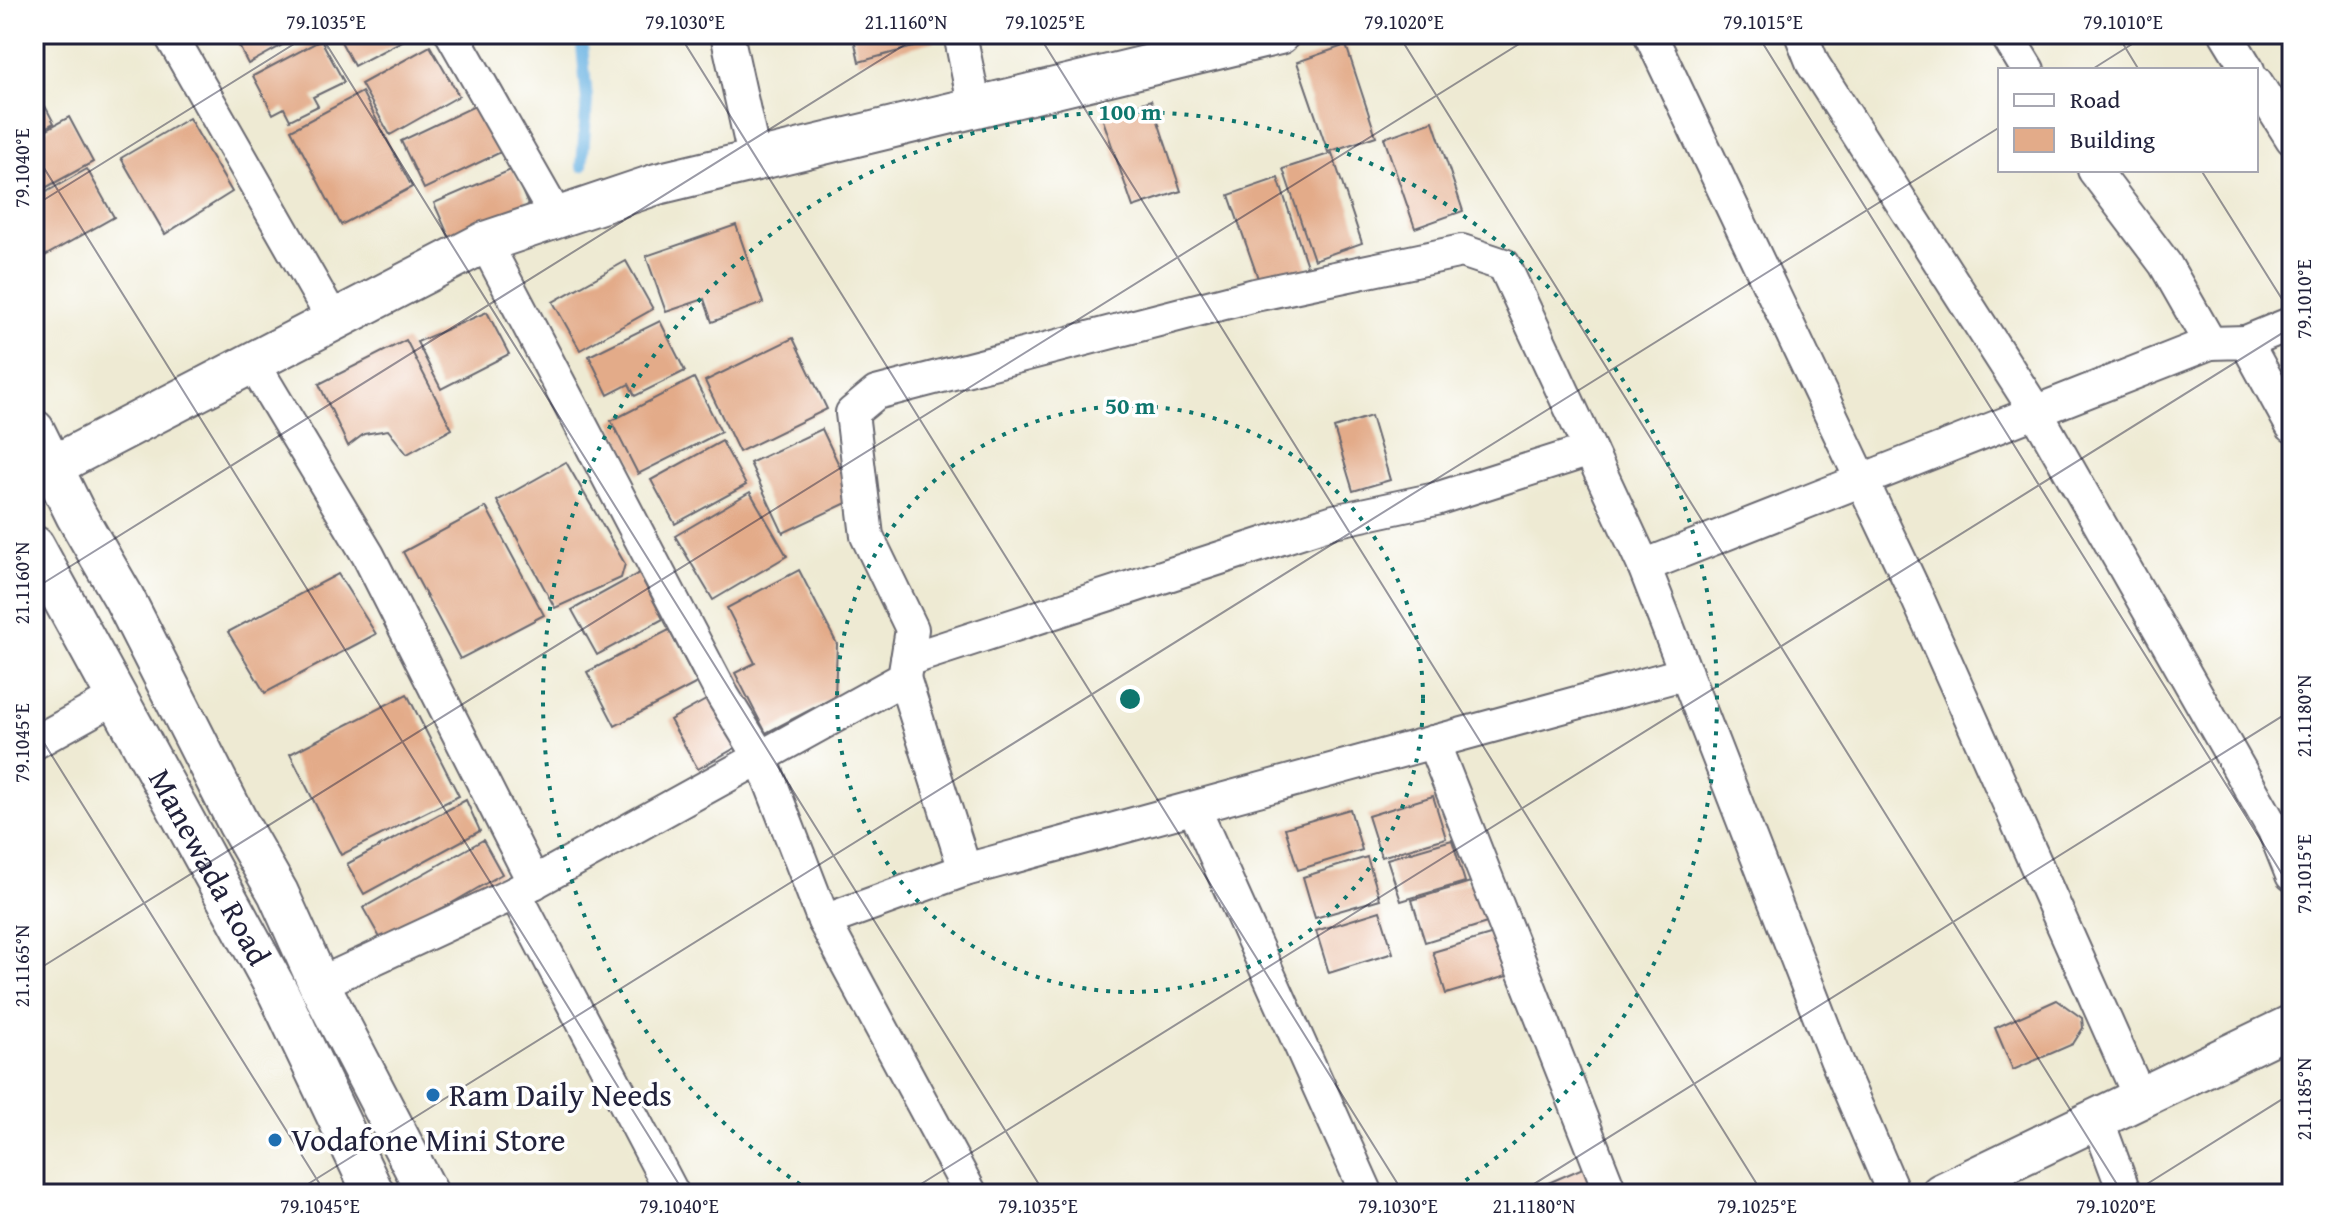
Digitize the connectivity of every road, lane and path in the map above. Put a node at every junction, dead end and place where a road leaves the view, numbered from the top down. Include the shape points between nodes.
1 (170, 34) edge
2 (452, 34) edge
3 (727, 34) edge
4 (960, 34) edge
5 (1279, 34) edge
6 (1650, 34) edge
7 (1801, 34) edge
8 (2006, 34) edge
9 (2226, 34) edge
10 (1192, 44) edge
11 (2027, 68) edge
12 (2247, 68) edge
13 (2258, 85) edge
14 (975, 108) junction
15 (2292, 139) edge
16 (755, 161) junction
17 (2096, 172) edge
18 (557, 218) junction
19 (485, 242) junction
20 (334, 321) junction
21 (2292, 323) edge
22 (2246, 342) junction
23 (2210, 343) junction
24 (253, 363) junction
25 (2036, 412) junction
26 (2292, 426) edge
27 (34, 430) edge
28 (1590, 450) junction
29 (53, 466) junction
30 (1863, 480) junction
31 (34, 546) edge
32 (1644, 566) junction
33 (905, 669) junction
34 (1686, 673) junction
35 (115, 698) junction
36 (1433, 742) junction
37 (34, 743) edge
38 (761, 758) junction
39 (1194, 808) junction
40 (965, 870) junction
41 (2292, 875) edge
42 (525, 888) junction
43 (824, 921) junction
44 (319, 984) junction
45 (2292, 1025) edge
46 (2140, 1098) junction
47 (2097, 1119) junction
48 (1988, 1184) edge
49 (374, 1194) edge
50 (428, 1194) edge
51 (673, 1194) edge
52 (971, 1194) edge
53 (1367, 1194) edge
54 (1611, 1194) edge
55 (1894, 1194) edge
56 (1941, 1194) edge
57 (2125, 1194) edge

1 - 20 street
2 - 18 street
3 - 16 street
4 - 14 street
5 - 10 street
6 - 30 street
7 - 25 street via 1813,64
8 - 11 street
9 - 12 street
10 - 14 street
13 - 15 street
14 - 16 street
16 - 18 street via 657,184
17 - 23 street via 2165,264
18 - 19 street
19 - 20 street
19 - 38 street via 723,696
20 - 24 street
21 - 22 street
22 - 23 street
22 - 26 street
23 - 25 street
24 - 29 street
24 - 42 street via 368,555
25 - 30 street
25 - 41 street via 2274,830
27 - 29 street
28 - 32 street
28 - 33 street via 1436,499 1334,521
28 - 33 street via 1504,265 1462,251 1255,295 876,393 852,413 867,536 912,629
29 - 44 street via 278,893
30 - 32 street
30 - 46 street
31 - 35 street, Manewada Road
32 - 34 street
33 - 38 street
33 - 40 street
34 - 36 street
34 - 55 street
35 - 37 street
35 - 49 street, Manewada Road via 279,994
36 - 39 street
36 - 54 street
38 - 42 street
38 - 43 street
39 - 40 street
39 - 53 street
40 - 43 street
42 - 44 street
42 - 51 street
43 - 52 street
44 - 50 street
45 - 46 street
46 - 47 street
47 - 48 street
47 - 57 street
48 - 56 street

